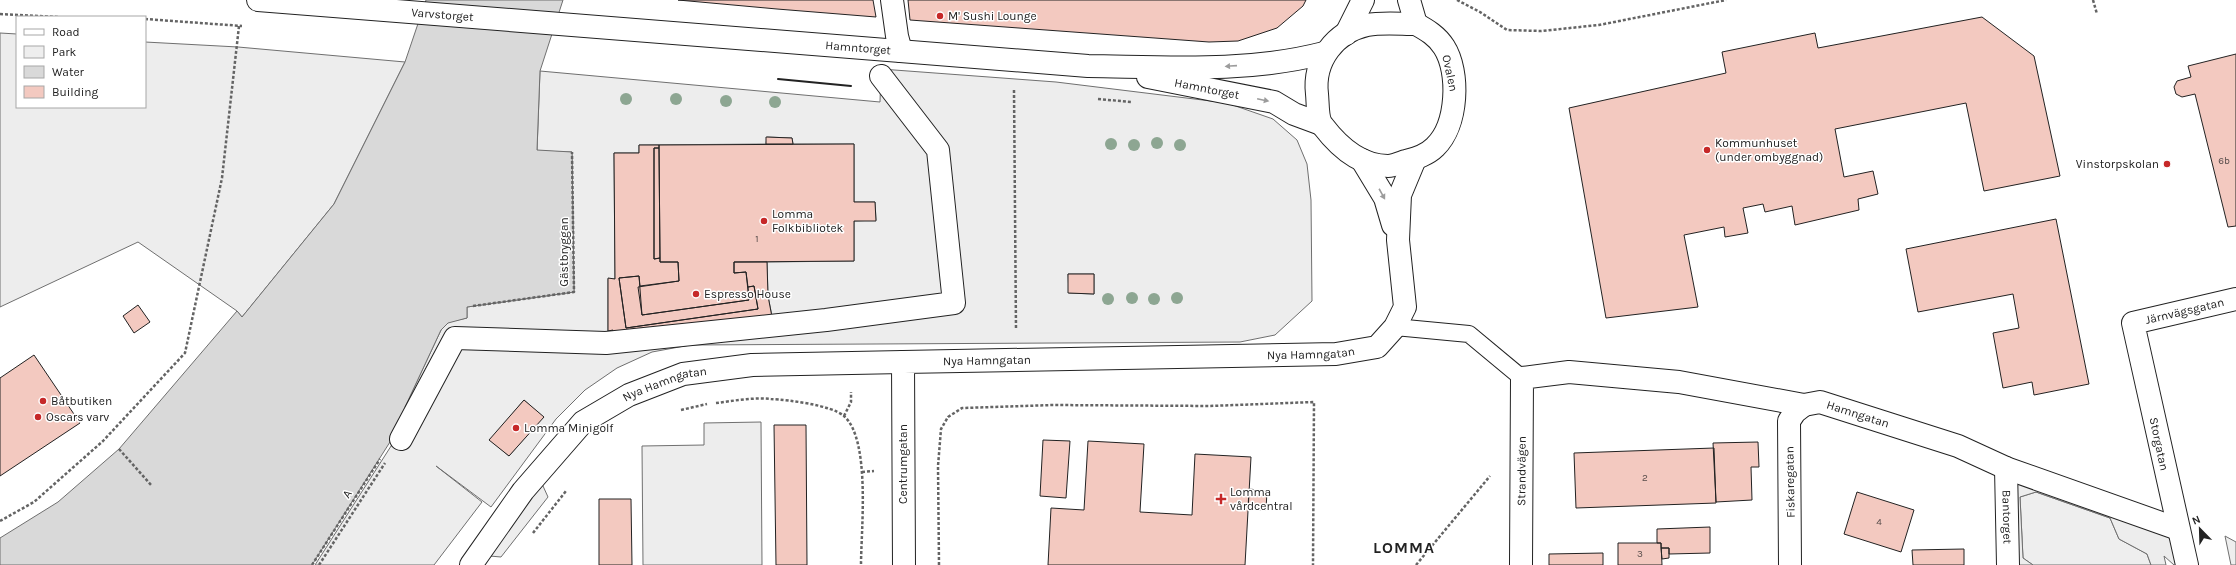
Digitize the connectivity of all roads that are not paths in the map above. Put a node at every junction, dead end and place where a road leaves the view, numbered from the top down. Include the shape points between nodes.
1 (258, 0) edge
2 (892, 0) edge
3 (1362, 0) edge
4 (1409, 0) edge
5 (1416, 24) junction
6 (628, 29) joint
7 (1346, 34) junction
8 (901, 51) junction
9 (1324, 53) junction
10 (1088, 66) junction
11 (881, 76) dead end
12 (1321, 124) junction
13 (1415, 159) junction
14 (1362, 160) junction
15 (1398, 240) junction
16 (2236, 299) edge
17 (2133, 323) joint
18 (1395, 327) junction
19 (903, 362) junction
20 (1522, 378) junction
21 (1804, 405) junction
22 (401, 439) road end
23 (2006, 468) junction
24 (2178, 529) junction
25 (471, 565) edge
26 (904, 565) edge
27 (1521, 565) edge
28 (1790, 565) edge
29 (2008, 565) edge
30 (2188, 565) edge

1 - 6 street, Varvstorget
2 - 8 street
3 - 7 street
4 - 5 street
5 - 7 street via 1367,25
5 - 13 street, Ovalen via 1433,34 1444,48 1451,68 1455,102 1448,126 1436,147
6 - 8 street, Hamntorget
7 - 9 street
8 - 10 street, Hamntorget
9 -> 10 street, Hamntorget via 1278,63 1204,68
9 - 12 street via 1316,86
10 -> 12 street, Hamntorget via 1274,102 1294,114
11 - 22 street via 938,150 954,302 826,320 606,343 455,338
12 - 14 street, Ovalen via 1341,149
13 - 14 street, Ovalen via 1388,166
13 - 15 street, Nya Hamngatan via 1400,195
14 -> 15 street, Nya Hamngatan via 1385,198
15 - 18 street, Nya Hamngatan via 1405,307
16 - 17 street, Järnvägsgatan
17 - 24 street, Storgatan
18 - 19 street, Nya Hamngatan via 1377,347 1336,354
18 - 20 lane via 1470,334
19 - 25 street, Nya Hamngatan via 752,365 683,374 629,395 583,422 523,491
19 - 26 street, Centrumgatan
20 - 21 street, Hamngatan via 1570,372 1664,381
20 - 27 street, Strandvägen
21 - 23 street, Hamngatan via 1820,402 1958,446
21 - 28 street, Fiskaregatan via 1789,421
23 - 24 street, Hamngatan
23 - 29 street, Bantorget
24 - 30 street, Storgatan

